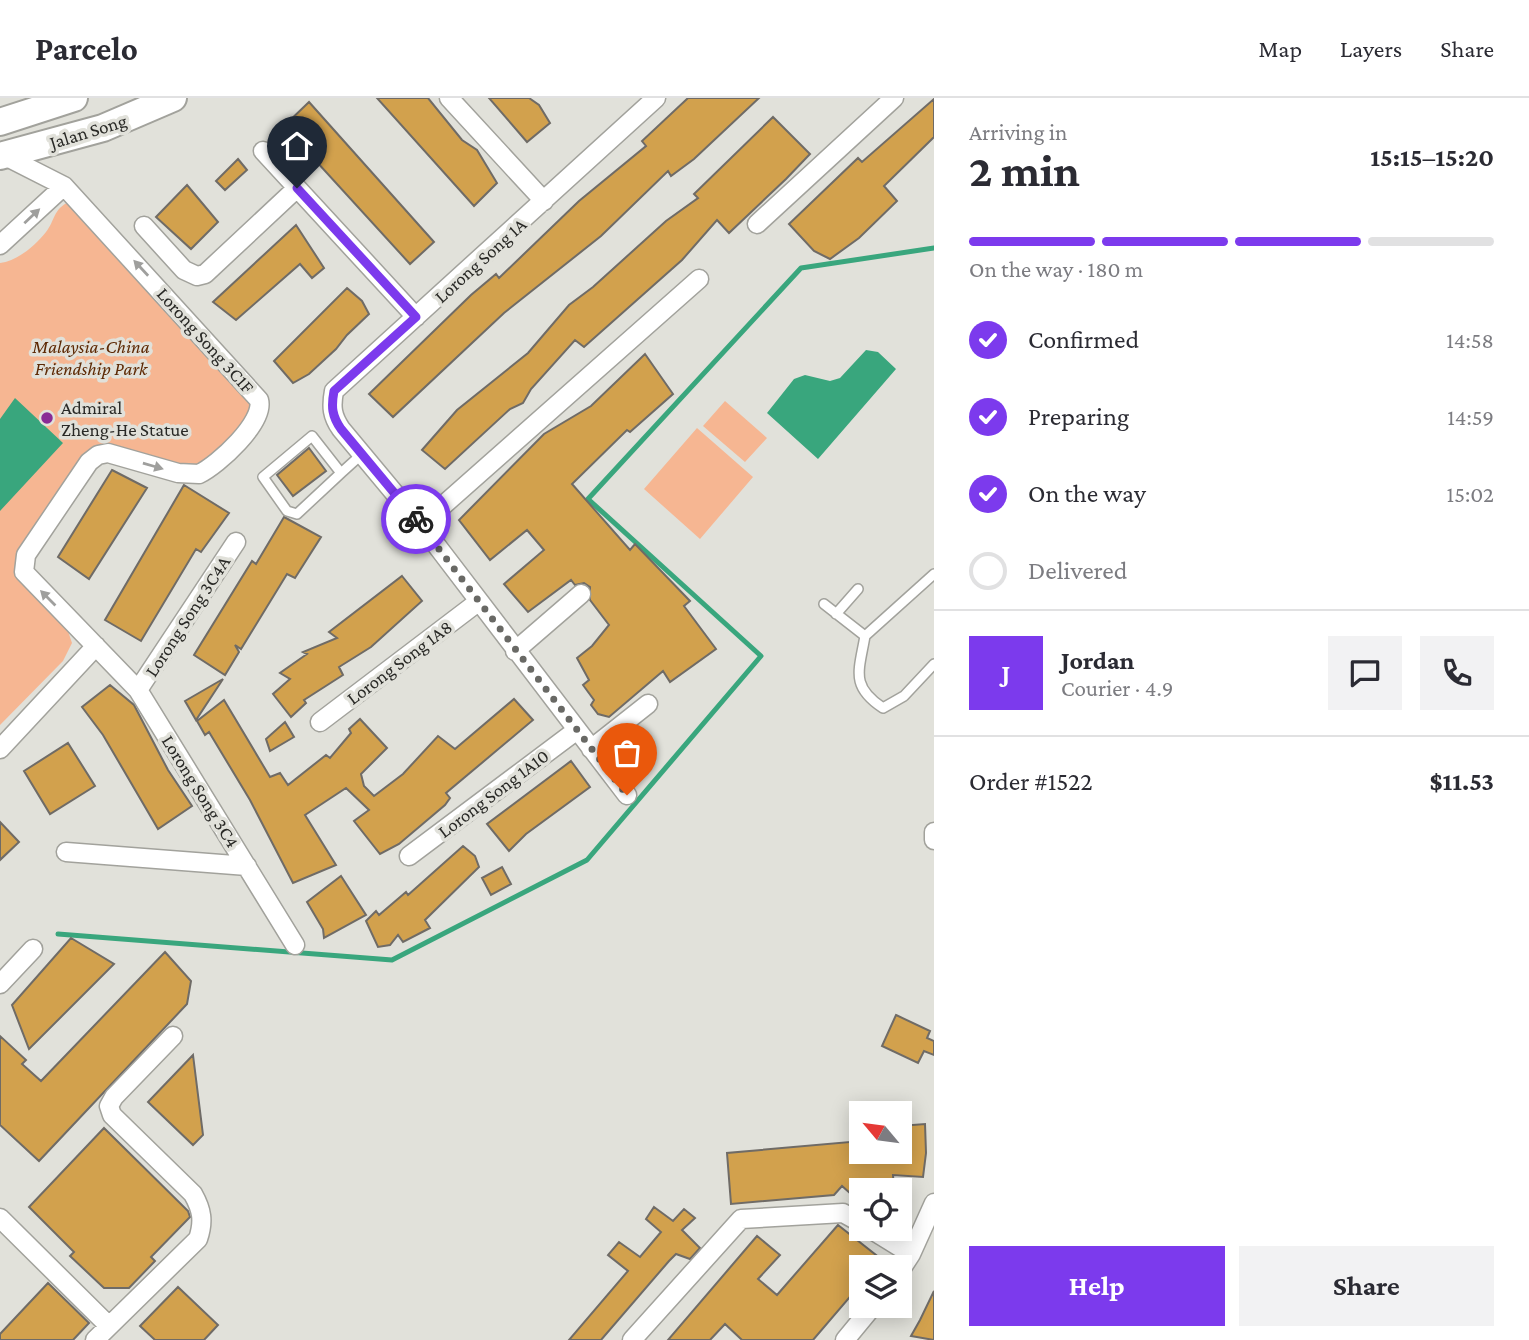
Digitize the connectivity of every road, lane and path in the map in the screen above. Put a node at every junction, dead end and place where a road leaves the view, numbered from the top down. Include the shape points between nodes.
1 (74, 98) edge
2 (173, 98) edge
3 (449, 98) edge
4 (656, 98) edge
5 (894, 98) edge
6 (0, 122) edge
7 (263, 151) dead end
8 (1, 156) edge
9 (64, 186) junction
10 (297, 188) junction
11 (544, 201) junction
12 (757, 224) dead end
13 (144, 226) dead end
14 (0, 245) edge
15 (699, 279) dead end
16 (416, 317) junction
17 (362, 454) junction
18 (341, 473) junction
19 (421, 525) junction
20 (236, 542) dead end
21 (934, 574) edge
22 (858, 589) dead end
23 (581, 594) dead end
24 (478, 603) junction
25 (824, 604) dead end
26 (836, 614) junction
27 (865, 636) junction
28 (96, 646) junction
29 (515, 651) junction
30 (934, 664) edge
31 (138, 690) junction
32 (648, 704) dead end
33 (320, 722) dead end
34 (577, 730) junction
35 (0, 749) edge
36 (592, 749) junction
37 (627, 795) dead end
38 (934, 832) edge
39 (934, 840) edge
40 (66, 852) dead end
41 (409, 856) dead end
42 (247, 866) junction
43 (295, 945) dead end
44 (33, 949) dead end
45 (0, 984) edge
46 (173, 1035) dead end
47 (934, 1203) edge
48 (849, 1216) edge
49 (0, 1218) edge
50 (890, 1241) edge
51 (911, 1254) joint
52 (863, 1318) edge
53 (109, 1326) junction
54 (95, 1340) edge
55 (632, 1340) edge
56 (845, 1340) edge

1 - 6 main road, Jalan Song
2 - 8 main road, Jalan Song via 103,128
3 - 11 street
4 - 11 street, Lorong Song 1A
5 - 12 street
7 - 10 street
8 - 9 street, Lorong Song 3C1F
14 -> 9 street
28 -> 9 street, Lorong Song 3C1F via 24,572 26,555 89,462 108,453 178,473 199,474 253,426 261,404
10 - 13 street via 205,274 197,276 184,270
10 - 16 street
11 - 16 street, Lorong Song 1A
15 - 19 street
16 - 17 street, Lorong Song 1A via 334,391 333,417
17 - 18 lane
17 - 19 street, Lorong Song 1A
18 - 18 lane via 297,514 287,511 263,477 312,436
19 - 24 street, Lorong Song 1A
20 - 31 street, Lorong Song 3C4A
21 - 27 lane
22 - 26 lane
23 - 29 street
24 - 29 street, Lorong Song 1A
24 - 33 street, Lorong Song 1A8
25 - 26 lane
26 - 27 lane
27 - 30 lane via 858,682 867,697 883,708 904,696
28 - 31 street, Lorong Song 3C4
28 - 35 street
29 - 34 street, Lorong Song 1A
31 - 42 street, Lorong Song 3C4
32 - 36 street
34 - 36 street, Lorong Song 1A
34 - 41 street, Lorong Song 1A10
36 - 37 street, Lorong Song 1A
38 - 39 street
40 - 42 street
42 - 43 street, Lorong Song 3C4
44 - 45 street
46 - 53 street via 109,1106 112,1115 193,1194 202,1210 203,1225 198,1239
47 - 51 street
48 - 55 street via 741,1219
49 - 53 street
50 - 51 street
52 - 56 street
53 - 54 street

